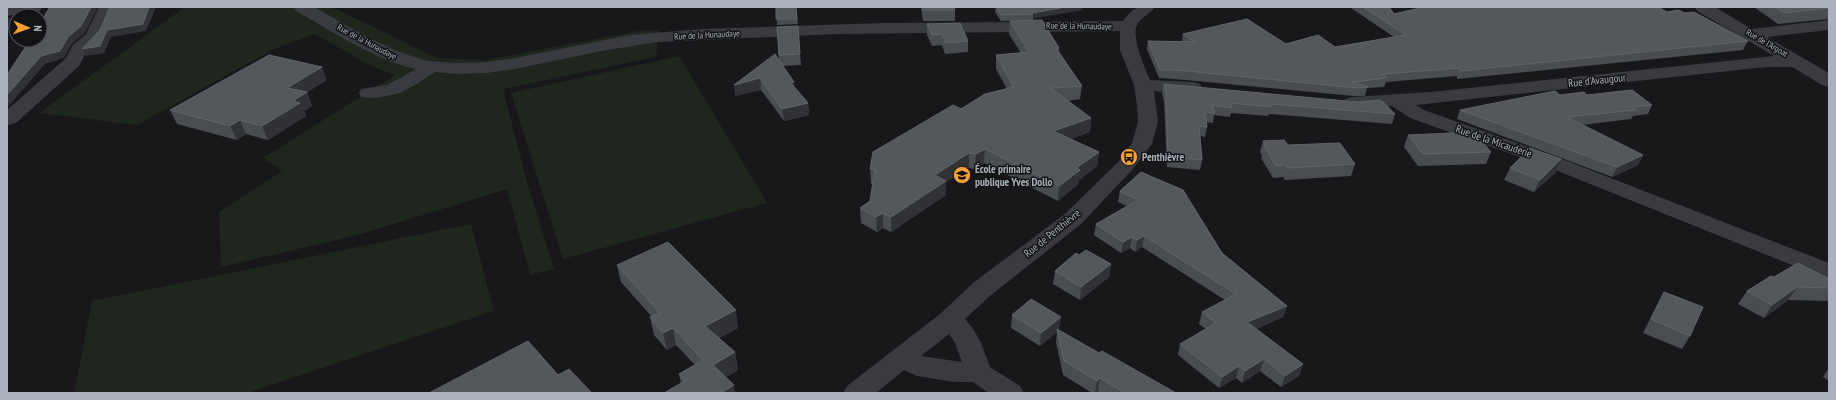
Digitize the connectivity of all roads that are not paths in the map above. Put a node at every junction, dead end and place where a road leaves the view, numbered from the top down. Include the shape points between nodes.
1 (34, 7) edge
2 (107, 7) edge
3 (302, 7) edge
4 (1147, 7) edge
5 (1703, 7) edge
6 (7, 11) edge
7 (1829, 25) edge
8 (1128, 26) junction
9 (1799, 29) junction
10 (1750, 34) junction
11 (1789, 57) junction
12 (431, 66) junction
13 (1829, 81) edge
14 (1143, 86) junction
15 (1214, 90) edge
16 (368, 93) dead end
17 (1397, 101) junction
18 (1338, 102) edge
19 (8, 119) edge
20 (1829, 272) edge
21 (949, 320) junction
22 (903, 357) junction
23 (978, 372) junction
24 (857, 393) edge
25 (1010, 393) edge

1 - 6 street
2 - 19 street via 93,36 79,49 73,62
3 - 12 street, Rue de la Hunaudaye via 392,56
4 - 8 street via 1136,15
5 - 10 street, Rue de l'Argoat
7 - 9 street
8 - 12 street, Rue de la Hunaudaye via 726,33 638,40 498,67
8 - 14 street, Rue de Penthièvre via 1129,50
9 - 10 street
9 - 11 street
10 - 11 street, Rue de l'Argoat
11 - 13 street, Rue de l'Argoat
11 - 17 street, Rue d'Avaugour via 1766,62
12 - 16 street via 398,88 380,94
14 - 15 street
14 - 21 street, Rue de Penthièvre via 1148,122 1142,144 1125,166 1073,219 982,289
17 - 18 street via 1354,104
17 - 20 street, Rue de la Micauderie via 1417,114 1555,162 1593,180
21 - 22 street, Rue de Penthièvre
21 - 23 street via 958,326 973,350
22 - 23 street via 917,366 954,372
22 - 24 street, Rue de Penthièvre
23 - 25 street

